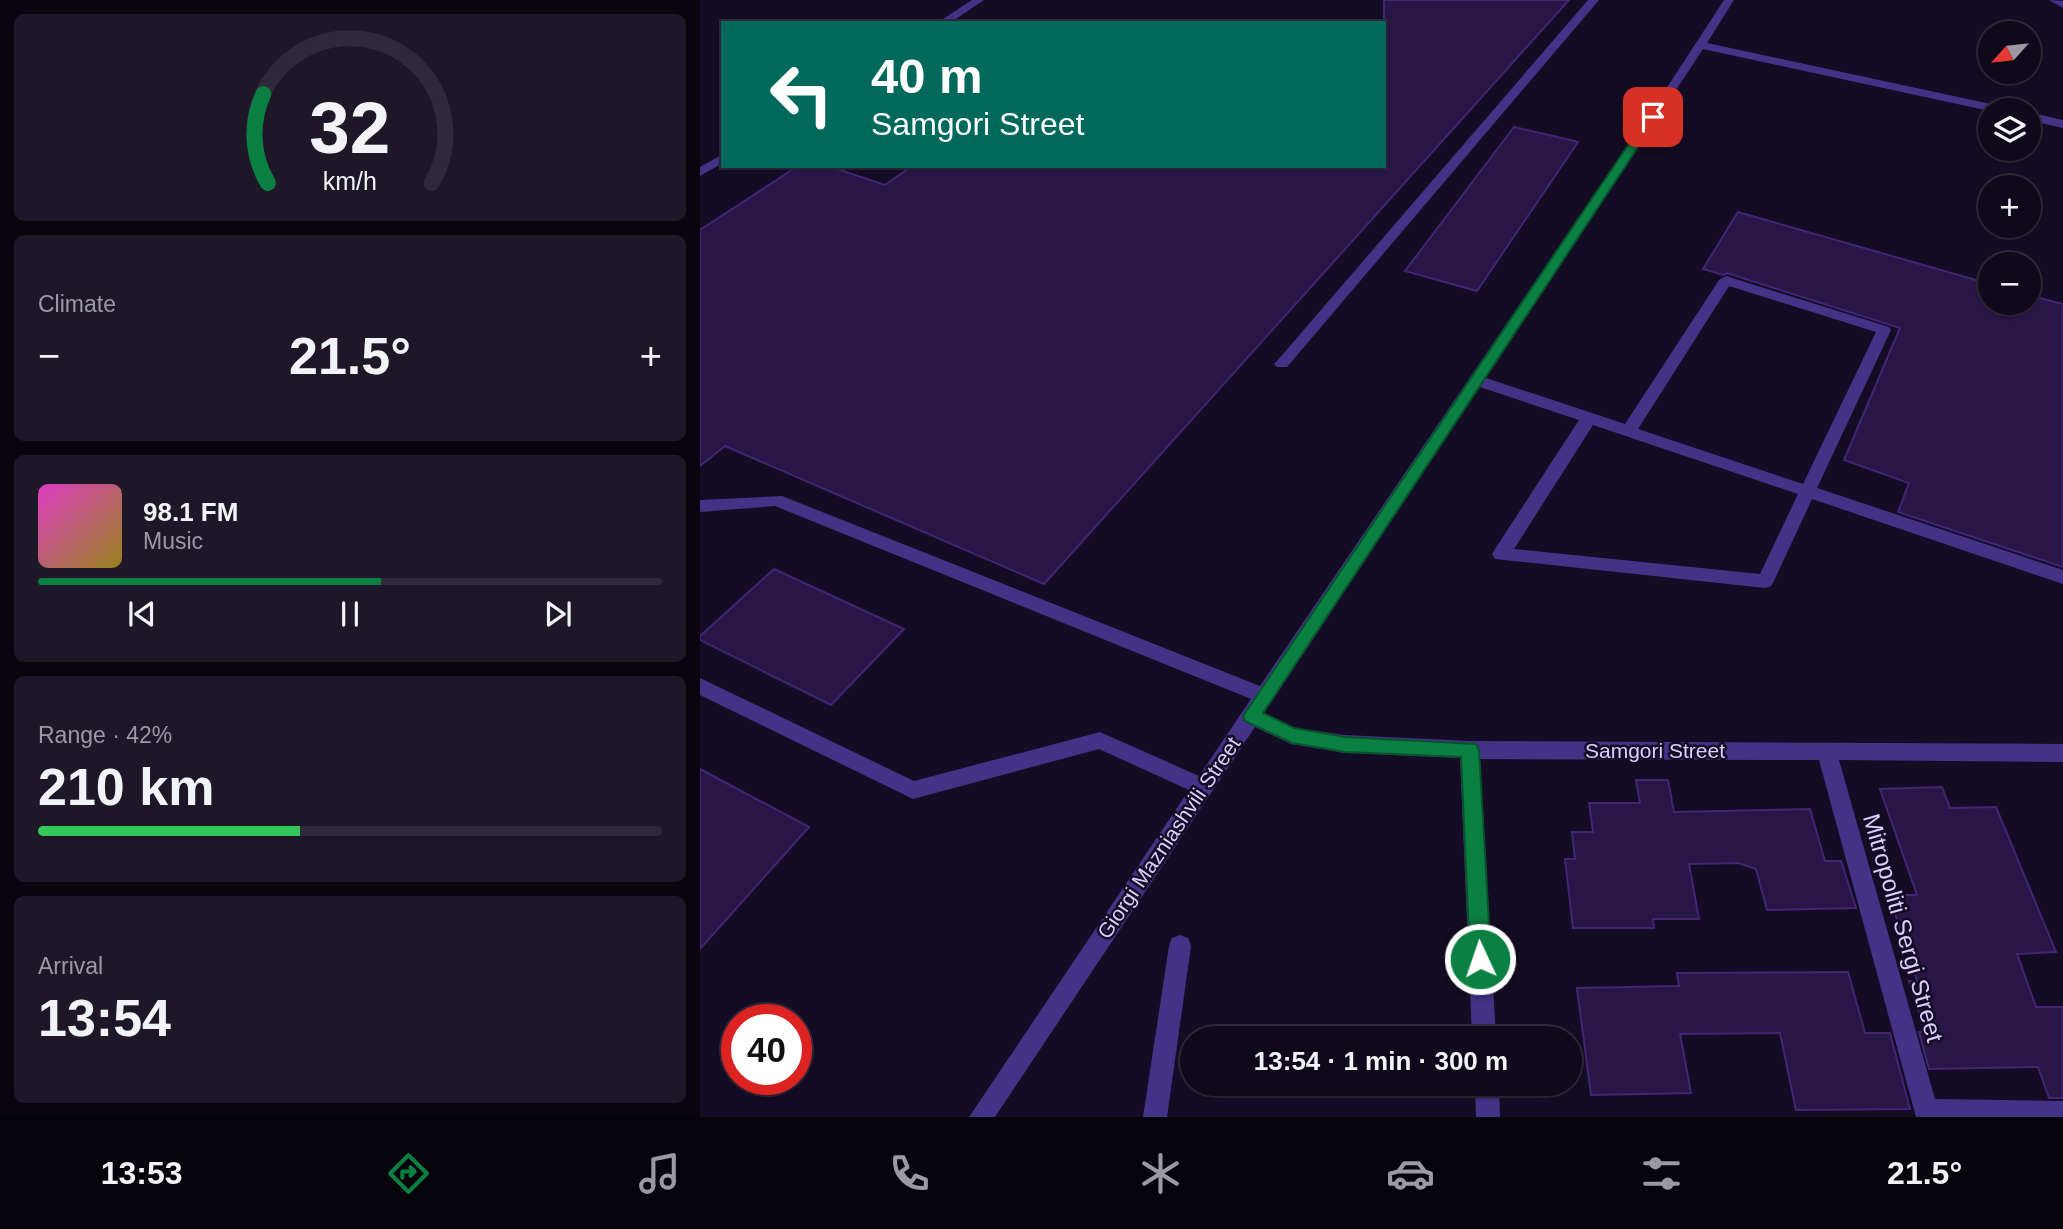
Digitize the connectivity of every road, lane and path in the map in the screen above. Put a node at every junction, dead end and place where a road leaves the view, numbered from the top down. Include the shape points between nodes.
1 (979, 0) edge
2 (1594, 0) edge
3 (1729, 0) edge
4 (2054, 0) edge
5 (2063, 5) edge
6 (945, 21) edge
7 (1699, 45) junction
8 (1978, 105) edge
9 (2041, 120) edge
10 (2063, 124) edge
11 (721, 159) edge
12 (700, 172) edge
13 (1282, 364) dead end
14 (1476, 380) junction
15 (1589, 418) junction
16 (1629, 431) junction
17 (1807, 491) junction
18 (700, 506) edge
19 (2063, 577) edge
20 (700, 686) edge
21 (1264, 696) junction
22 (1252, 716) junction
23 (1470, 750) junction
24 (1827, 752) junction
25 (2063, 753) edge
26 (1203, 788) junction
27 (1180, 946) dead end
28 (1484, 1026) edge
29 (1488, 1096) edge
30 (2063, 1113) edge
31 (1927, 1114) edge
32 (981, 1117) edge
33 (1155, 1117) edge
34 (1489, 1117) edge

1 - 6 street
2 - 13 street
3 - 7 street, Giorgi Mazniashvili Street
4 - 5 street
7 - 8 street
7 - 14 street, Giorgi Mazniashvili Street
9 - 10 street
11 - 12 street
14 - 15 street
14 - 21 street, Giorgi Mazniashvili Street
15 - 16 street
15 - 17 street via 1501,554 1765,581
16 - 17 street
16 - 17 street via 1726,280 1884,330
17 - 19 street
18 - 21 street via 776,500
20 - 26 street via 913,790 1101,740
21 - 22 street, Giorgi Mazniashvili Street
22 - 23 street, Samgori Street via 1292,736 1345,744
22 - 26 street, Giorgi Mazniashvili Street
23 - 24 street, Samgori Street
23 - 28 street
24 - 25 street, Samgori Street
24 - 31 street, Mitropoliti Sergi Street
26 - 32 street, Giorgi Mazniashvili Street
27 - 33 street
29 - 34 street
30 - 31 street

